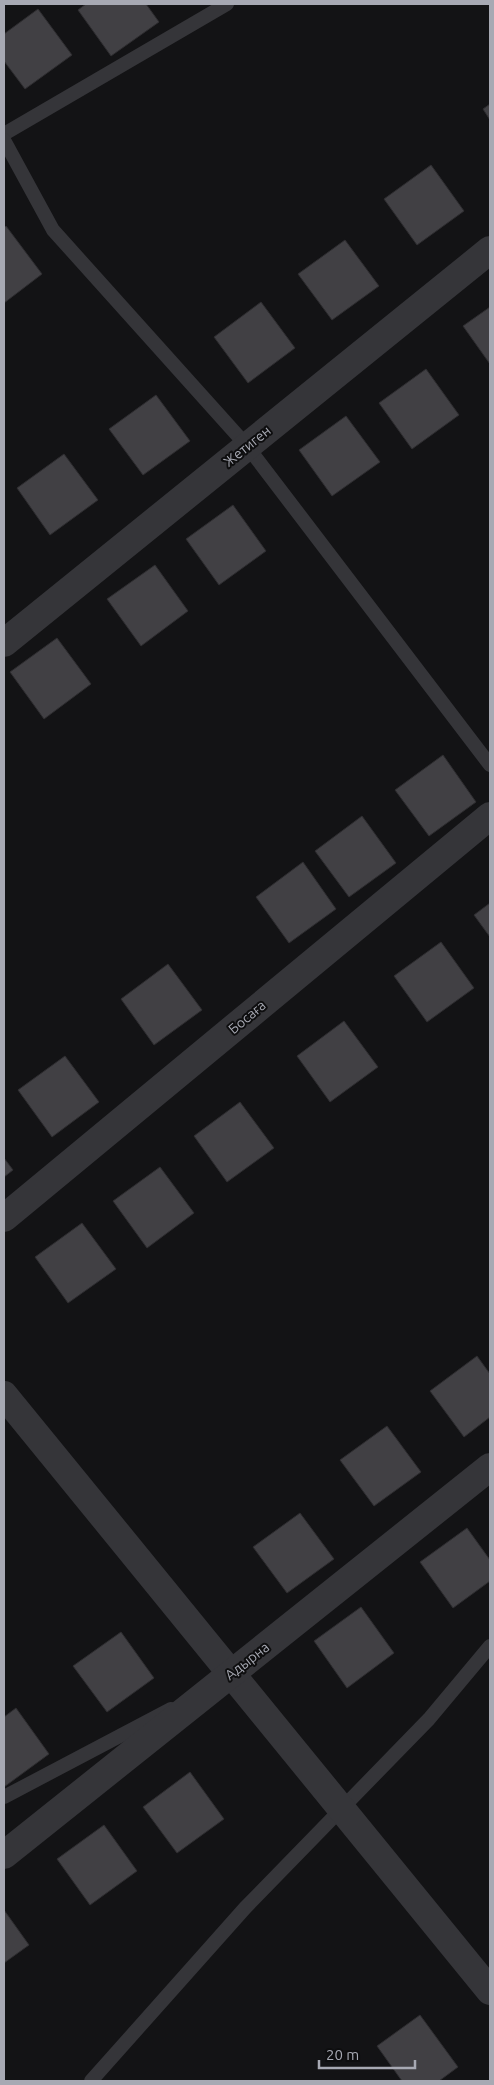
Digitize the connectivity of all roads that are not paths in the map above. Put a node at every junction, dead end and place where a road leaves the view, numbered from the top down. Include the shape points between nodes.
1 (227, 4) edge
2 (4, 134) edge
3 (4, 140) edge
4 (490, 250) edge
5 (247, 446) junction
6 (4, 643) edge
7 (490, 765) edge
8 (490, 816) edge
9 (4, 1218) edge
10 (4, 1395) edge
11 (490, 1468) edge
12 (490, 1646) edge
13 (226, 1678) junction
14 (4, 1797) edge
15 (342, 1809) junction
16 (4, 1855) edge
17 (490, 1991) edge
18 (91, 2081) edge

1 - 2 lane
3 - 5 lane via 53,230
4 - 5 street, Жетиген
5 - 6 street, Жетиген
5 - 7 lane
8 - 9 street, Босаға
10 - 13 street
11 - 13 street, Адырна
12 - 15 lane via 429,1719
13 - 14 lane
13 - 15 street
13 - 16 street, Адырна
15 - 17 street
15 - 18 lane via 246,1908

